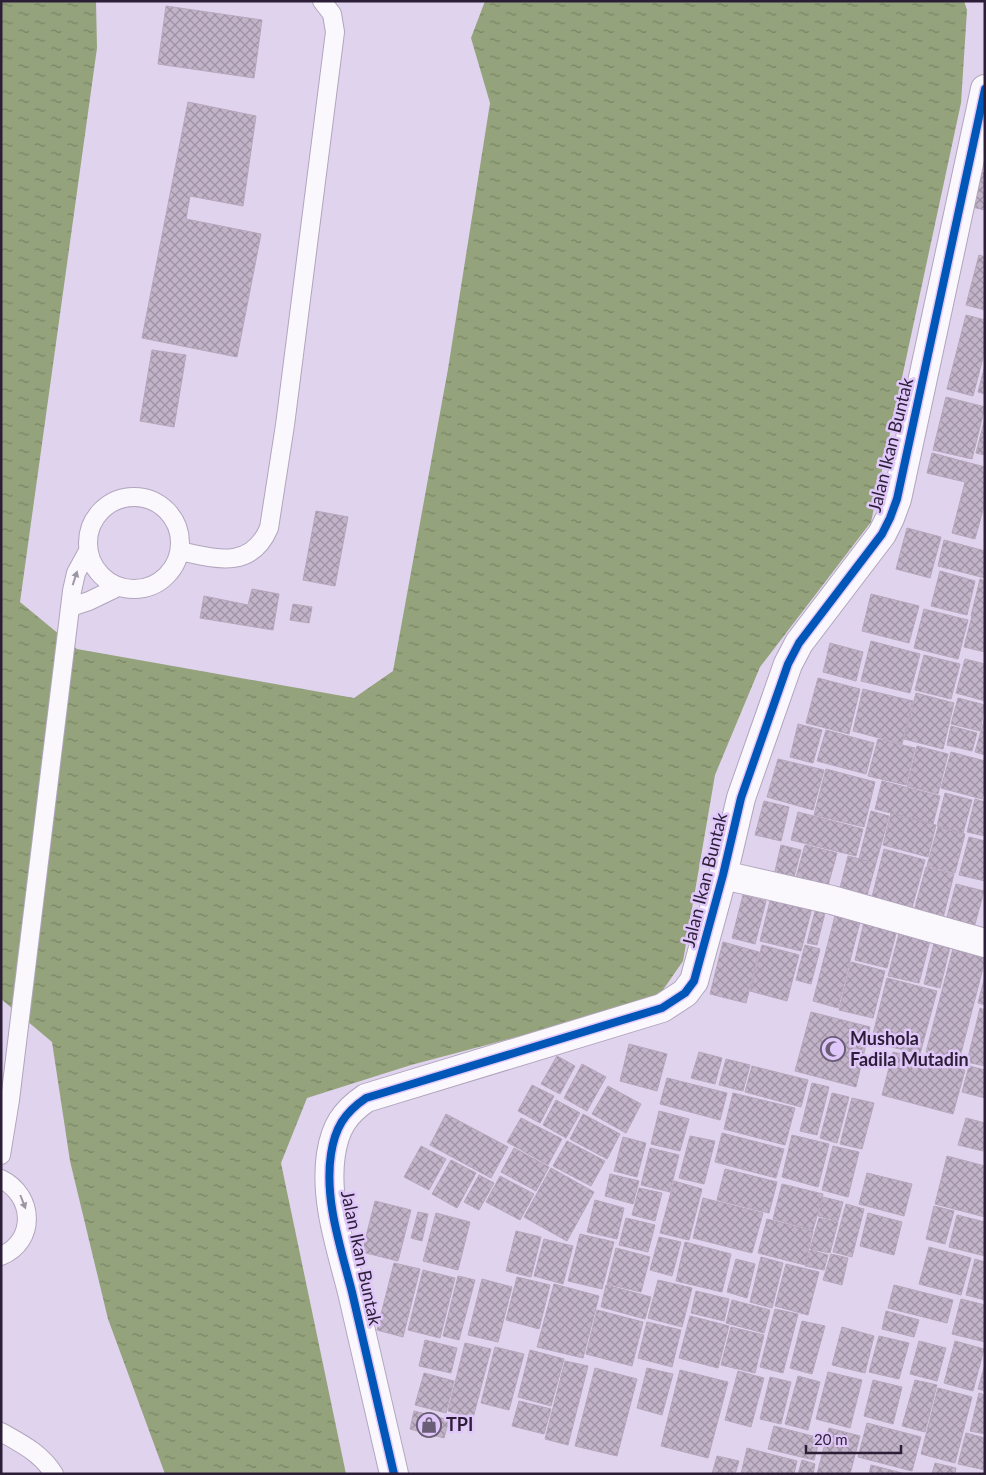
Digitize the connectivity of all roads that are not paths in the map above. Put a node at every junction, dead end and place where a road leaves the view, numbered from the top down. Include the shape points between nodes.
1 (322, 1) edge
2 (985, 89) edge
3 (88, 551) junction
4 (180, 552) junction
5 (118, 587) junction
6 (71, 607) junction
7 (723, 875) junction
8 (985, 943) edge
9 (1, 1155) edge
10 (1, 1179) edge
11 (1, 1256) edge
12 (1, 1432) edge
13 (54, 1474) edge
14 (394, 1474) edge

1 - 4 lane via 332,14 335,32 285,425 268,528 264,540 239,558 226,560
2 - 7 street, Jalan Ikan Buntak via 892,512 882,534 799,643 788,664 741,798
3 - 4 lane via 89,533 96,517 109,504 126,498 144,498 160,505 173,518 180,534
3 - 5 lane via 104,579
6 -> 3 lane via 76,573
4 - 5 lane via 175,567 150,587 135,590
5 - 6 lane
6 - 9 lane
7 - 8 street via 832,900
7 - 14 street, Jalan Ikan Buntak via 694,980 674,1001 662,1008 366,1098 351,1108 342,1121 331,1155 330,1202
10 -> 11 lane via 20,1193 26,1206 27,1220 17,1245
12 - 13 lane via 32,1450

